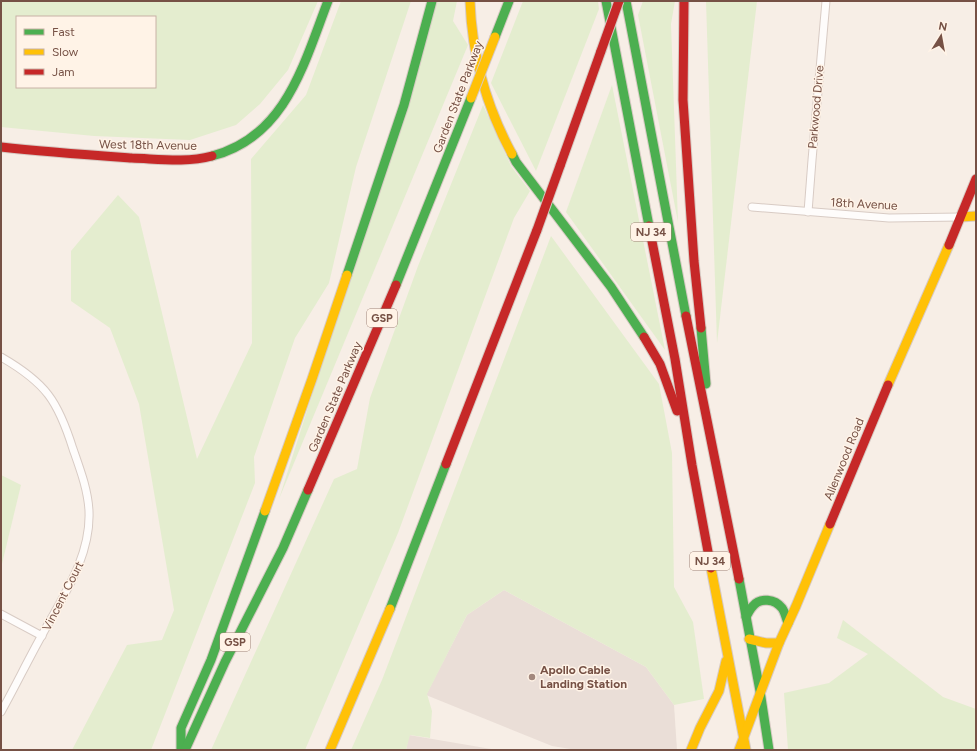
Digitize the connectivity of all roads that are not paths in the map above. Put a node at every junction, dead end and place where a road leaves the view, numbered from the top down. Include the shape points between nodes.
1 (328, 1) edge
2 (432, 1) edge
3 (470, 1) edge
4 (509, 1) edge
5 (606, 1) edge
6 (619, 1) edge
7 (626, 1) edge
8 (684, 1) edge
9 (826, 1) edge
10 (1, 147) edge
11 (976, 179) edge
12 (752, 207) dead end
13 (808, 212) junction
14 (961, 216) junction
15 (976, 216) edge
16 (1, 357) edge
17 (710, 428) junction
18 (692, 465) junction
19 (1, 614) edge
20 (746, 616) junction
21 (788, 623) junction
22 (42, 636) junction
23 (749, 639) junction
24 (779, 643) junction
25 (727, 657) junction
26 (760, 690) junction
27 (1, 712) edge
28 (744, 738) junction
29 (182, 750) edge
30 (185, 750) edge
31 (330, 750) edge
32 (691, 750) edge
33 (739, 750) edge
34 (746, 750) edge
35 (769, 750) edge

1 - 10 main road, West 18th Avenue via 294,86 282,107 258,133 232,148 215,155 184,160
2 - 29 main road via 404,105 312,379 211,660 181,728
3 - 18 main road via 475,56 497,126 516,162 611,287 655,355 672,395
4 - 30 main road, Garden State Parkway / GSP, bridge via 426,212 353,387 283,548 225,662
5 - 18 main road, NJ 34 via 674,352
6 - 31 main road, bridge via 537,230 420,532
7 - 17 main road, NJ 34 via 697,374
8 - 17 main road via 682,69 687,169
9 - 13 street, Parkwood Drive
11 - 14 main road, Allenwood Road
12 - 13 street, 18th Avenue
13 - 14 street, 18th Avenue via 889,218
14 - 15 main road, 18th Avenue
14 - 21 main road, Allenwood Road
16 - 22 street, Vincent Court via 30,375 56,405 65,422 88,498 88,533 83,557
17 - 20 main road
18 - 25 main road, NJ 34
19 - 22 street
20 - 21 main road via 752,606 761,600 771,601 782,609
20 - 23 main road
21 - 24 main road, Allenwood Road
22 - 27 street, Vincent Court
23 - 24 main road
23 - 26 main road
24 - 26 main road, Allenwood Road
25 - 28 main road, NJ 34
25 - 32 main road via 719,691
26 - 28 main road, Allenwood Road
26 - 35 main road
28 - 33 main road, Allenwood Road
28 - 34 main road, NJ 34

